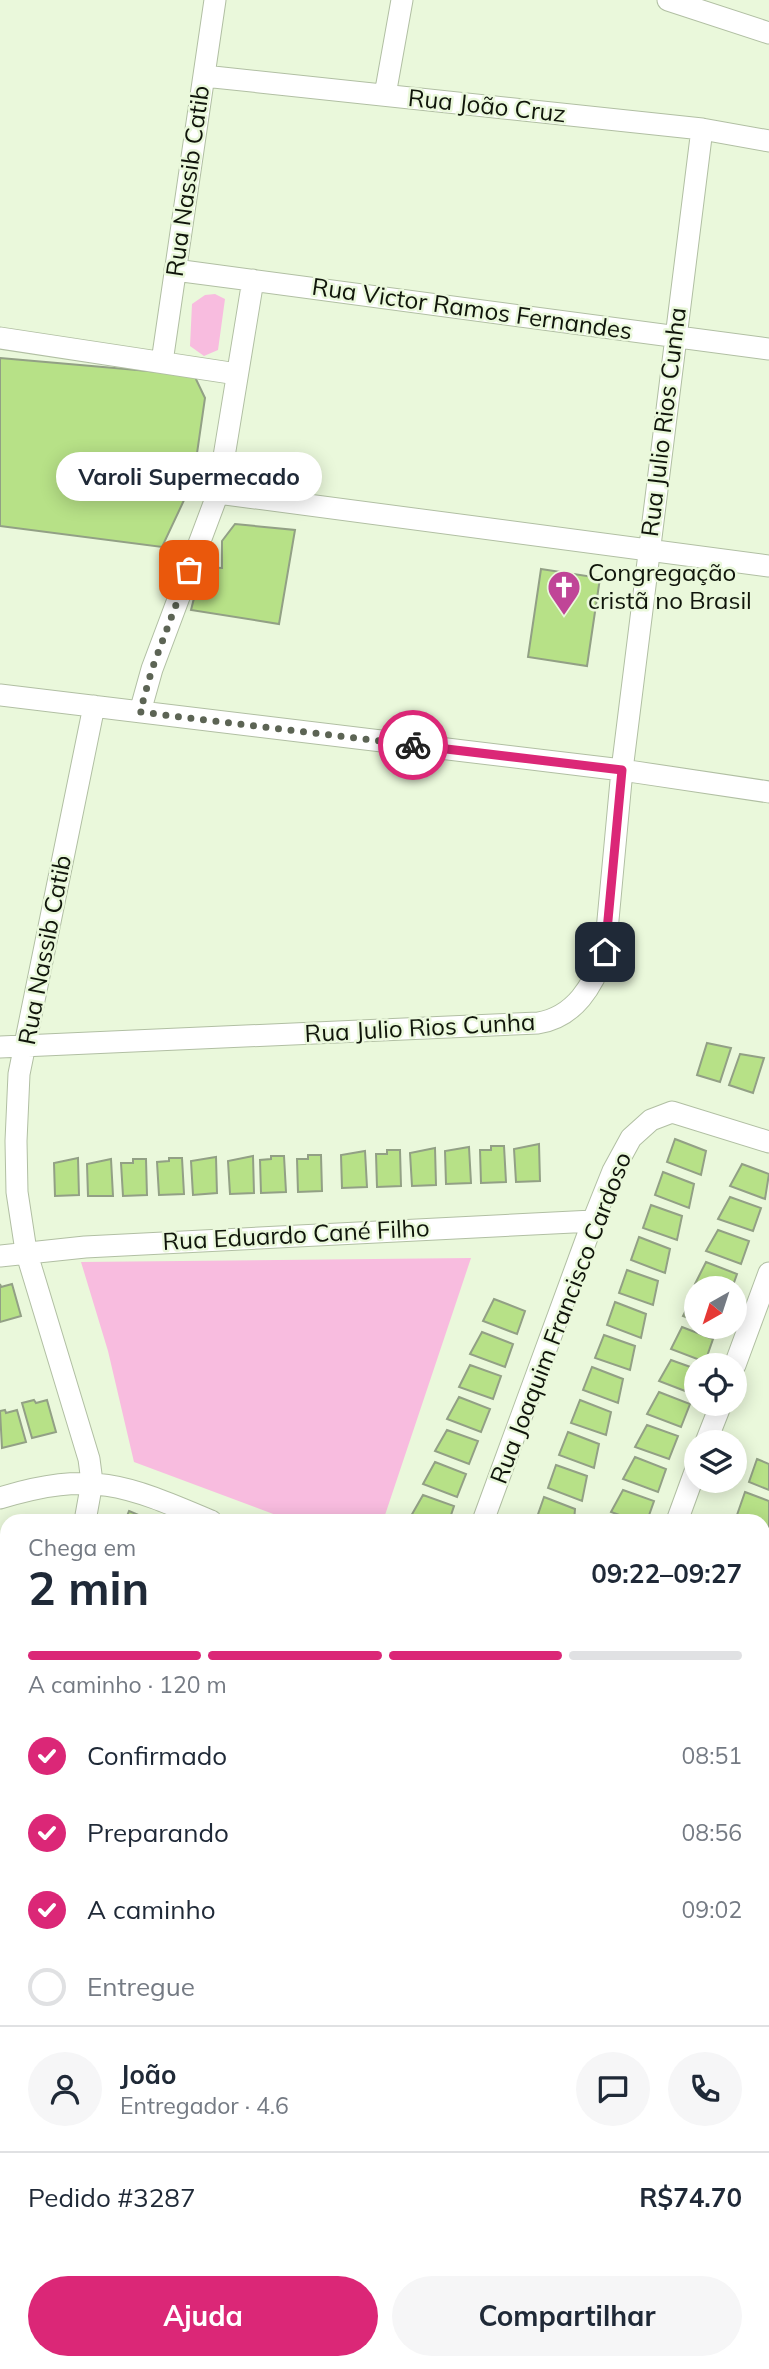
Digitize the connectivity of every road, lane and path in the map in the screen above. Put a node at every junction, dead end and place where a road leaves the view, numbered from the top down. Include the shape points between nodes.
1 (215, 0) edge
2 (402, 0) edge
3 (668, 0) edge
4 (704, 6) edge
5 (769, 33) edge
6 (204, 76) junction
7 (385, 95) junction
8 (702, 129) junction
9 (769, 141) edge
10 (175, 270) junction
11 (253, 280) junction
12 (675, 336) junction
13 (0, 338) edge
14 (769, 349) edge
15 (162, 362) junction
16 (237, 374) junction
17 (218, 493) junction
18 (648, 550) junction
19 (769, 566) edge
20 (0, 695) edge
21 (94, 706) junction
22 (140, 712) junction
23 (622, 770) junction
24 (769, 792) edge
25 (26, 1046) junction
26 (0, 1047) edge
27 (769, 1142) edge
28 (593, 1221) junction
29 (26, 1251) junction
30 (0, 1256) edge
31 (769, 1273) edge
32 (739, 1353) edge
33 (92, 1482) junction
34 (687, 1493) edge
35 (0, 1498) edge
36 (86, 1514) edge
37 (193, 1514) edge
38 (486, 1514) edge
39 (680, 1514) edge

1 - 6 street, Rua Nassib Catib
2 - 7 street
3 - 4 street
4 - 5 street
6 - 7 street, Rua João Cruz
6 - 10 street, Rua Nassib Catib
7 - 8 street, Rua João Cruz
8 - 9 street, Rua João Cruz
8 - 12 street, Rua Julio Rios Cunha
10 - 11 street, Rua Victor Ramos Fernandes
10 - 15 street, Rua Nassib Catib
11 - 12 street, Rua Victor Ramos Fernandes
11 - 16 street
12 - 14 street, Rua Victor Ramos Fernandes
12 - 18 street, Rua Julio Rios Cunha
13 - 15 street
15 - 16 street
16 - 17 street
17 - 18 street
17 - 22 street
18 - 19 street
18 - 23 street, Rua Julio Rios Cunha
20 - 21 street
21 - 22 street
21 - 25 street, Rua Nassib Catib
22 - 23 street
23 - 24 street
23 - 25 street, Rua Julio Rios Cunha via 605,952 580,1002 555,1021
25 - 26 street, Rua Julio Rios Cunha
25 - 29 street, Rua Nassib Catib via 19,1074 16,1141 17,1192
27 - 28 street, Rua Joaquim Francisco Cardoso via 672,1112 659,1116 638,1131 622,1152
28 - 29 street, Rua Eduardo Cané Filho
28 - 38 street, Rua Joaquim Francisco Cardoso
29 - 30 street, Rua Eduardo Cané Filho
29 - 33 street, Rua Nassib Catib via 85,1444
31 - 32 street
33 - 35 street via 58,1484
33 - 36 street, Rua Nassib Catib
33 - 37 street via 127,1488
34 - 39 street

